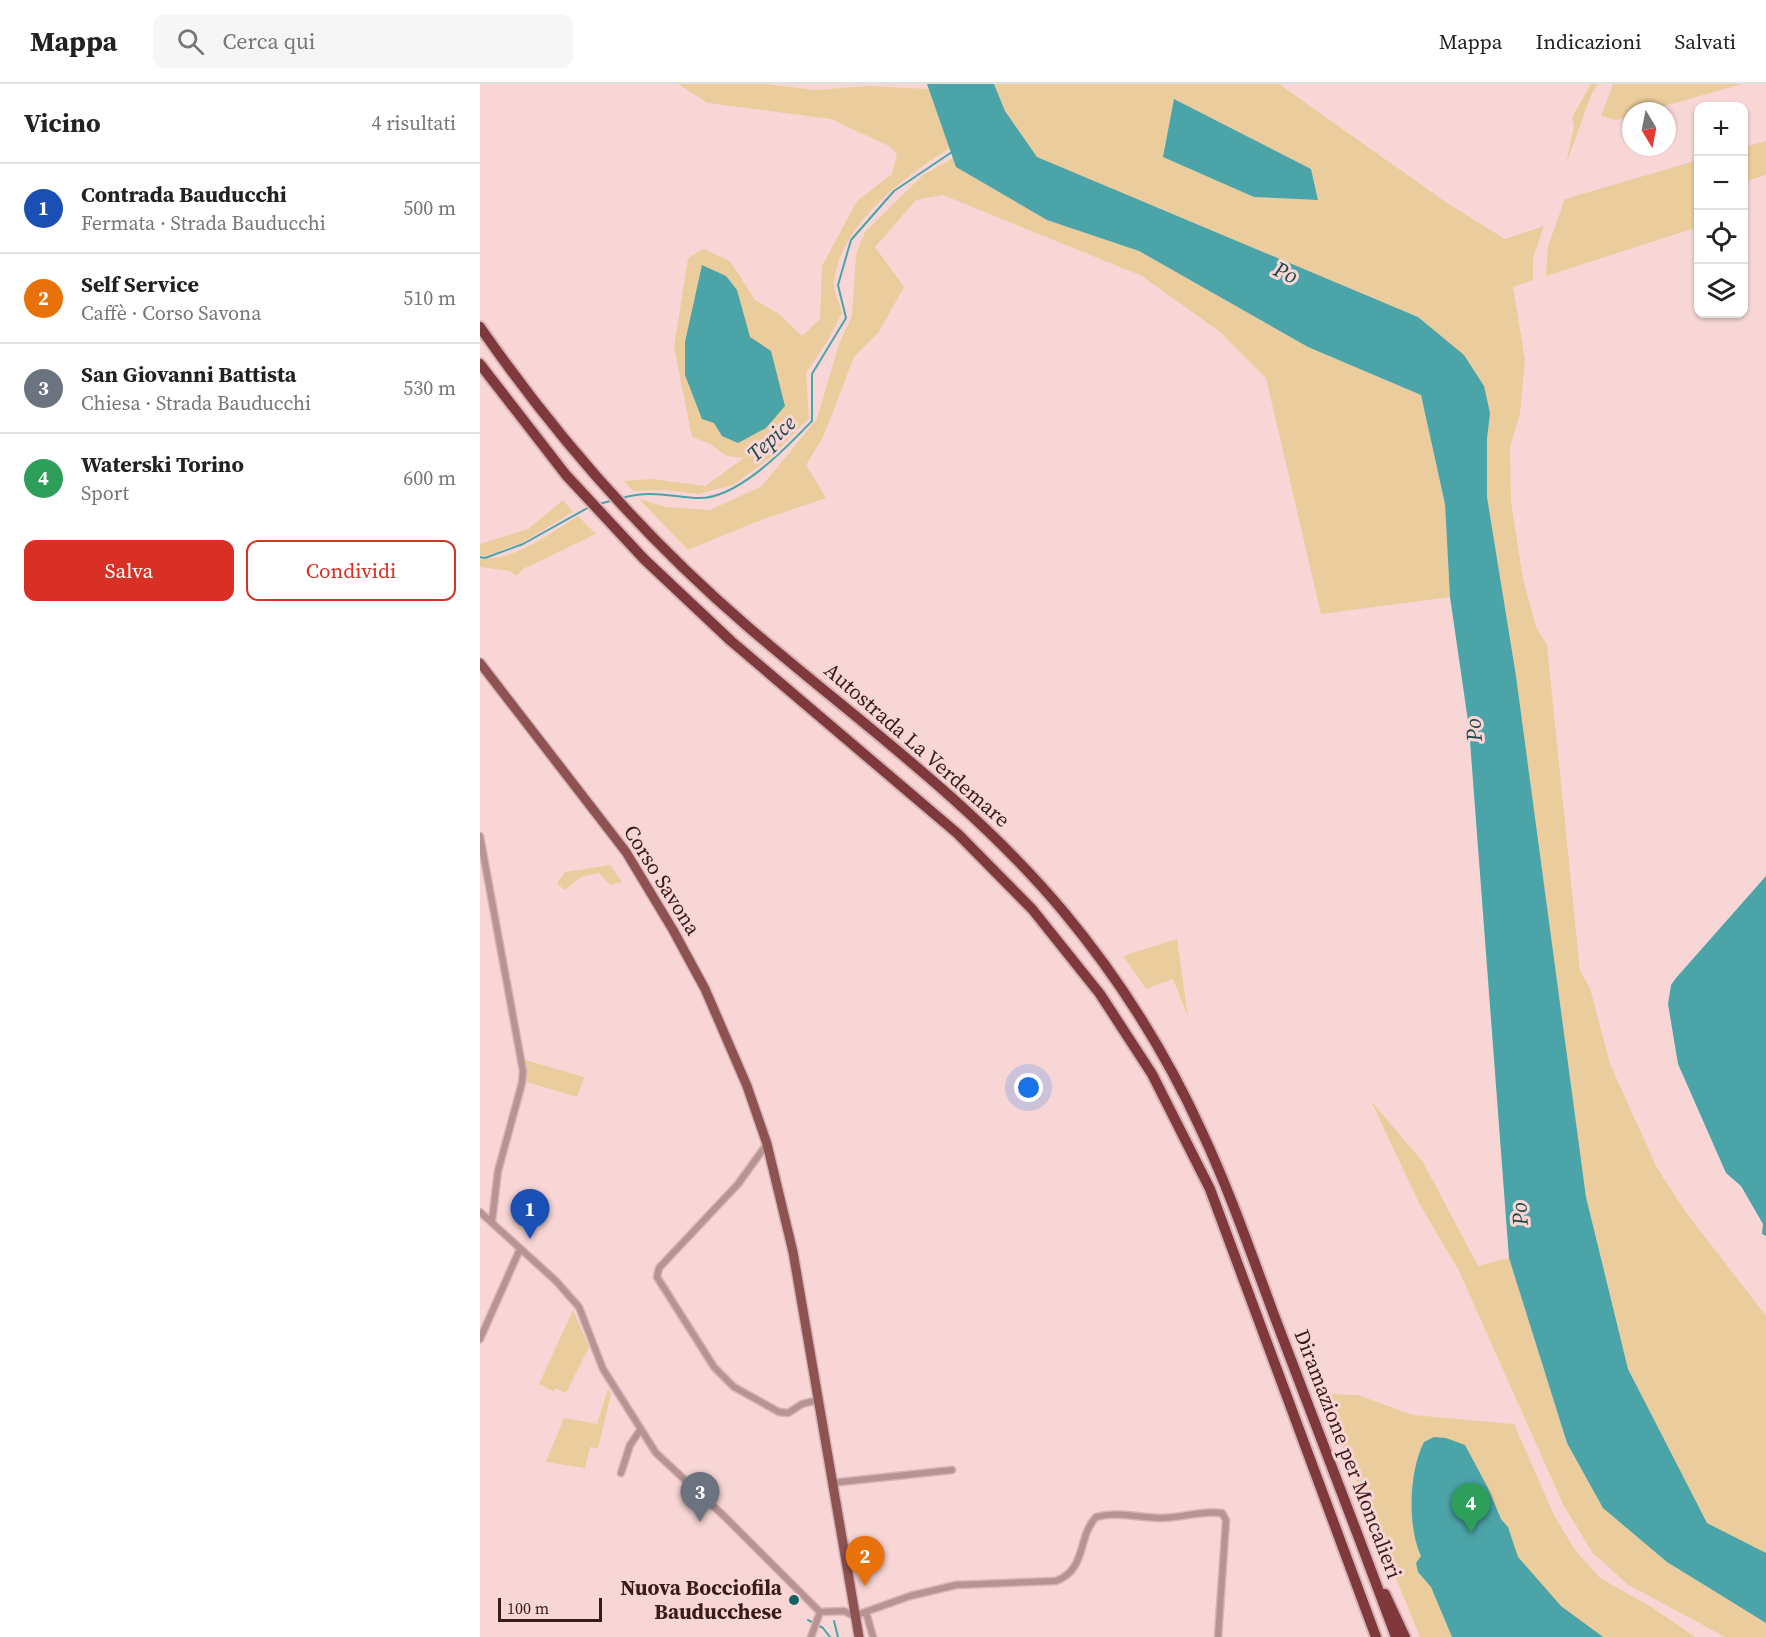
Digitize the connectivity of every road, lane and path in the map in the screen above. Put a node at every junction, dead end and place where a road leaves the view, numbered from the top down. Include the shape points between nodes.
1 (480, 327) edge
2 (480, 364) edge
3 (480, 663) edge
4 (480, 836) edge
5 (767, 1143) junction
6 (480, 1212) edge
7 (492, 1221) junction
8 (520, 1249) junction
9 (1263, 1284) joint
10 (1247, 1289) joint
11 (480, 1339) edge
12 (818, 1400) junction
13 (641, 1429) junction
14 (952, 1470) dead end
15 (621, 1473) dead end
16 (831, 1483) junction
17 (1369, 1565) junction
18 (820, 1612) junction
19 (866, 1612) junction
20 (854, 1616) junction
21 (811, 1637) edge
22 (859, 1637) edge
23 (873, 1637) edge
24 (1218, 1637) edge
25 (1376, 1637) edge
26 (1396, 1637) edge
27 (1405, 1637) edge

1 - 9 highway, Autostrada La Verdemare via 556,429 698,582 929,775 984,825 1064,912 1142,1021 1186,1098 1226,1185
2 - 10 highway, Autostrada La Verdemare via 549,454 609,523 731,641 958,834 1060,942 1124,1029 1169,1105 1210,1189
3 - 5 main road, Corso Savona via 626,852 673,930 730,1045
4 - 7 street via 523,1071 498,1172
5 - 12 main road, Corso Savona via 793,1252
5 - 12 street via 738,1184 659,1268 657,1277 720,1377 779,1413
6 - 7 street
7 - 8 street
8 - 11 street
8 - 13 street via 579,1308 603,1369
9 - 17 highway, Diramazione per Moncalieri
10 - 25 highway, Diramazione per Moncalieri
12 - 16 main road, Corso Savona
13 - 15 street via 630,1445
13 - 18 street via 656,1454
14 - 16 street
16 - 20 main road, Corso Savona
17 - 26 highway, Diramazione per Moncalieri
17 - 27 highway
18 - 20 street via 844,1611
18 - 21 street
19 - 20 street
19 - 23 street
19 - 24 street via 947,1586 1041,1583 1068,1577 1080,1560 1086,1533 1096,1517 1118,1514 1163,1518 1214,1512 1222,1513 1226,1520
20 - 22 main road, Corso Savona

